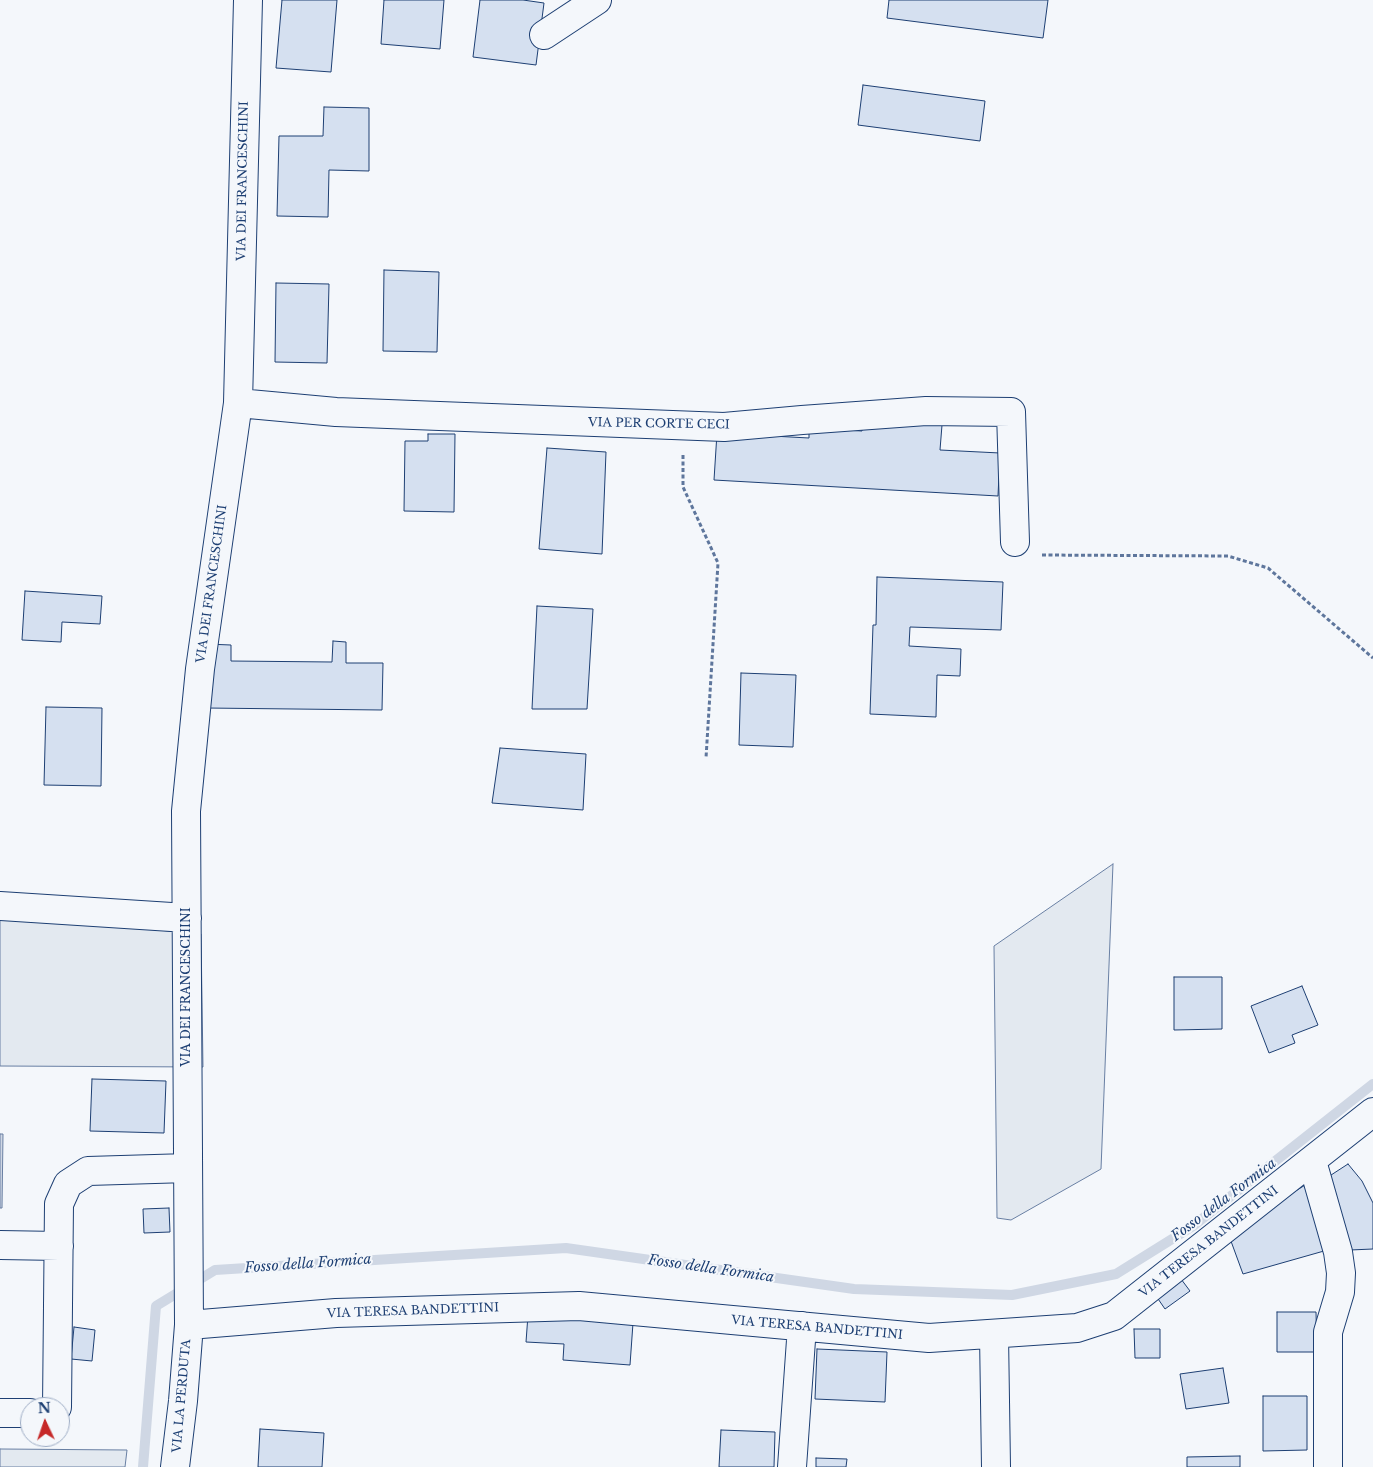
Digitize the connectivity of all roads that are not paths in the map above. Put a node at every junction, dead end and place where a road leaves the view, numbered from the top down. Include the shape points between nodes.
1 (248, 0) edge
2 (597, 0) edge
3 (544, 35) dead end
4 (238, 403) junction
5 (1015, 542) road end
6 (0, 906) edge
7 (186, 918) junction
8 (1373, 1112) edge
9 (1312, 1161) junction
10 (188, 1168) junction
11 (0, 1245) edge
12 (59, 1246) junction
13 (188, 1325) junction
14 (802, 1326) junction
15 (994, 1334) junction
16 (57, 1397) edge
17 (0, 1413) edge
18 (20, 1413) edge
19 (175, 1467) edge
20 (792, 1467) edge
21 (996, 1467) edge
22 (1328, 1467) edge

1 - 4 street, VIA DEI FRANCESCHINI
2 - 3 street
4 - 5 street, VIA PER CORTE CECI via 336,412 724,427 926,411 1012,412
4 - 7 street, VIA DEI FRANCESCHINI via 200,669 186,811
6 - 7 street
7 - 10 street, VIA DEI FRANCESCHINI
8 - 9 street, VIA TERESA BANDETTINI
9 - 15 street, VIA TERESA BANDETTINI via 1114,1316 1077,1328
9 - 22 street via 1341,1273 1340,1292 1328,1332
10 - 12 street via 88,1171 68,1184 59,1204
10 - 13 street, VIA DEI FRANCESCHINI
11 - 12 street
12 - 16 street
13 - 14 street, VIA TERESA BANDETTINI via 336,1313 578,1306
13 - 19 street, VIA LA PERDUTA
14 - 15 street, VIA TERESA BANDETTINI via 929,1338
14 - 20 street
15 - 21 street
17 - 18 street

